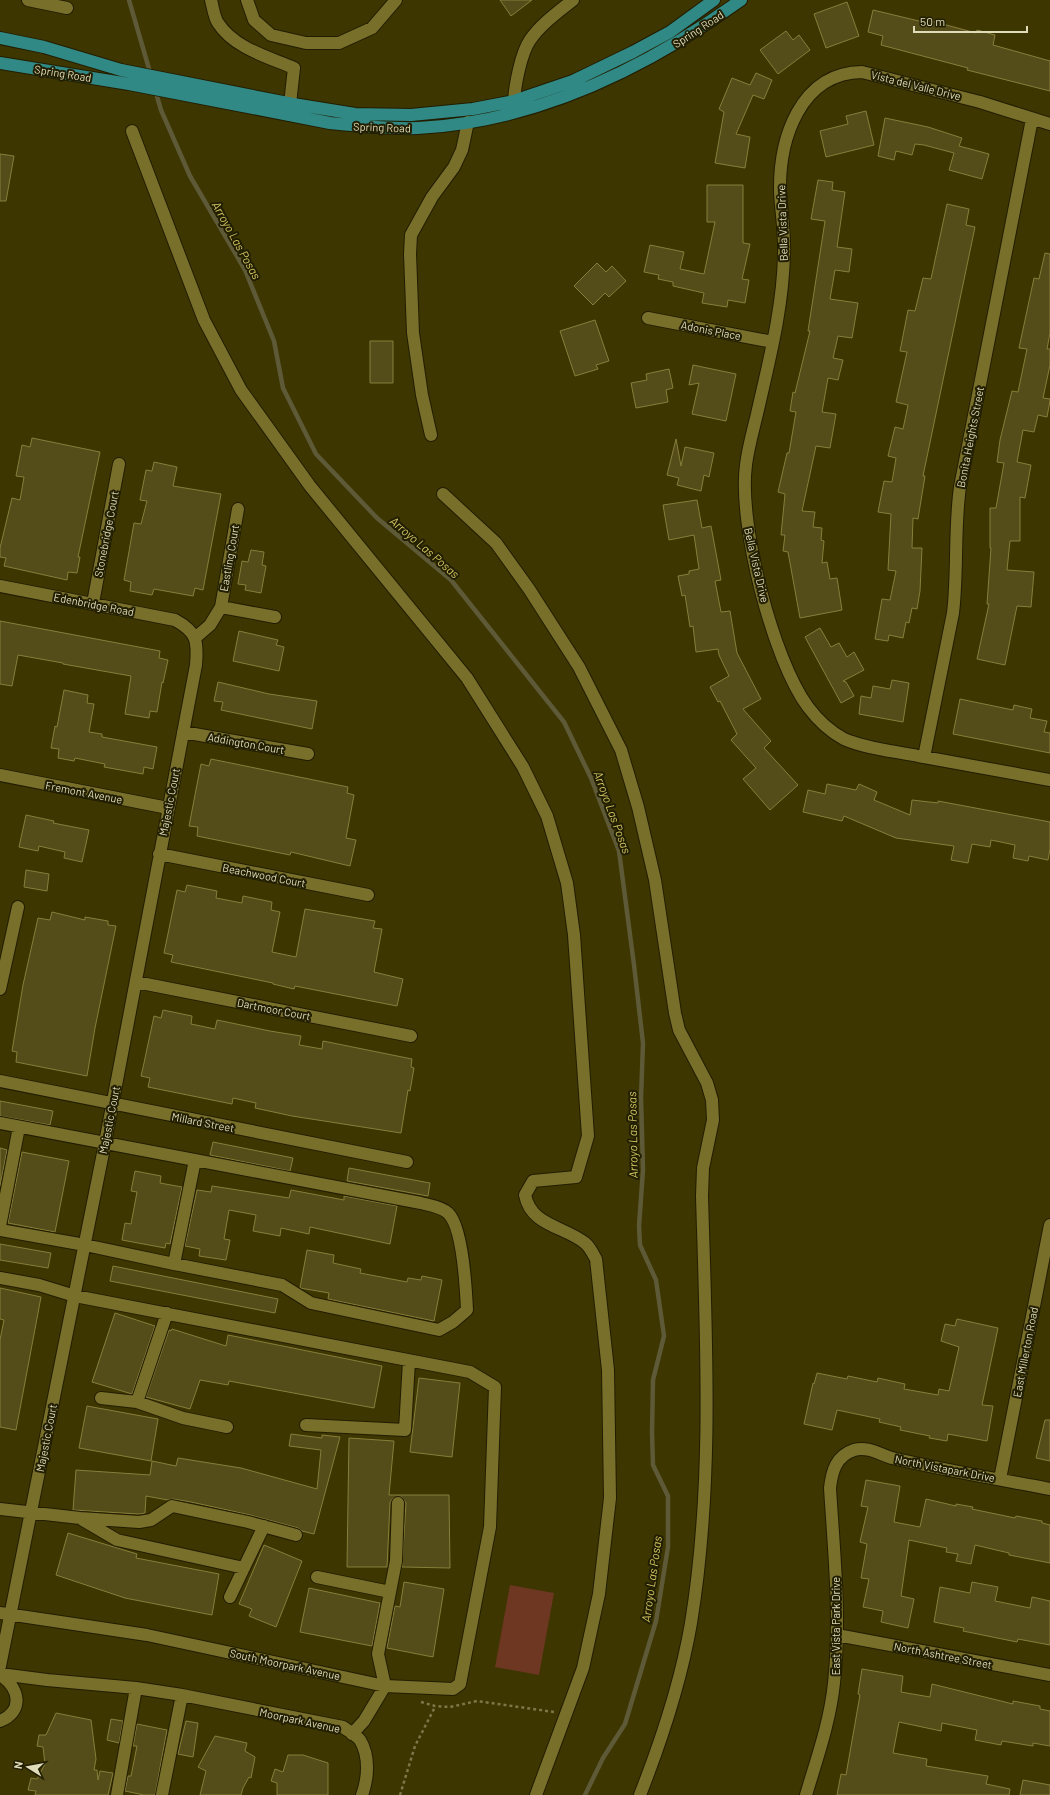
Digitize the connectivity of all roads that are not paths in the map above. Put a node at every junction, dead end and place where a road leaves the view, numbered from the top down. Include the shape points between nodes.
1 (28, 0) edge
2 (211, 0) edge
3 (247, 0) edge
4 (396, 0) edge
5 (573, 0) edge
6 (714, 0) edge
7 (741, 0) edge
8 (67, 8) dead end
9 (0, 38) edge
10 (0, 63) edge
11 (514, 101) junction
12 (290, 104) junction
13 (1032, 119) junction
14 (468, 122) junction
15 (1050, 124) edge
16 (132, 131) dead end
17 (783, 161) joint
18 (648, 318) dead end
19 (773, 342) junction
20 (431, 435) dead end
21 (120, 464) dead end
22 (444, 494) dead end
23 (238, 509) dead end
24 (0, 586) edge
25 (93, 603) junction
26 (221, 607) junction
27 (275, 617) dead end
28 (195, 638) junction
29 (183, 732) junction
30 (308, 754) dead end
31 (924, 757) junction
32 (0, 775) edge
33 (1050, 780) edge
34 (168, 808) junction
35 (159, 854) junction
36 (368, 895) dead end
37 (18, 907) dead end
38 (136, 982) junction
39 (0, 989) edge
40 (411, 1036) dead end
41 (0, 1081) edge
42 (112, 1104) junction
43 (0, 1123) edge
44 (19, 1127) junction
45 (105, 1143) junction
46 (195, 1160) junction
47 (407, 1162) dead end
48 (1050, 1225) edge
49 (0, 1226) edge
50 (0, 1230) edge
51 (85, 1245) junction
52 (174, 1264) junction
53 (0, 1278) edge
54 (75, 1296) junction
55 (167, 1313) junction
56 (409, 1361) junction
57 (101, 1398) dead end
58 (136, 1402) junction
59 (306, 1424) dead end
60 (227, 1427) dead end
61 (842, 1456) joint
62 (1000, 1479) junction
63 (1050, 1489) edge
64 (398, 1503) dead end
65 (0, 1509) edge
66 (31, 1513) junction
67 (80, 1518) junction
68 (264, 1526) junction
69 (296, 1535) dead end
70 (244, 1568) junction
71 (317, 1578) dead end
72 (390, 1592) junction
73 (230, 1597) dead end
74 (5, 1614) edge
75 (837, 1634) junction
76 (0, 1666) edge
77 (0, 1674) edge
78 (1050, 1675) edge
79 (385, 1686) junction
80 (136, 1688) junction
81 (182, 1695) junction
82 (0, 1721) edge
83 (352, 1734) junction
84 (117, 1795) edge
85 (162, 1795) edge
86 (362, 1795) edge
87 (536, 1795) edge
88 (640, 1795) edge
89 (806, 1795) edge

1 - 8 street
2 - 12 street via 218,22 228,37 255,52 294,68
3 - 4 street via 254,20 271,35 306,43 339,43 372,28
5 - 11 street via 545,22 529,41 516,81
6 - 11 main road, Spring Road via 670,32 633,52 573,81
7 - 14 main road, Spring Road via 683,40 620,74 551,102
9 - 12 main road, Spring Road via 44,47 121,70
10 - 14 main road, Spring Road via 129,84 330,123 417,128
11 - 12 main road, Spring Road via 473,109 411,115 355,114
13 - 15 street, Vista del Valle Drive
13 - 17 street, Vista del Valle Drive via 980,102 872,74 850,72 825,82 800,106 787,140
13 - 31 street, Bonita Heights Street via 960,487 953,613
14 - 20 street via 462,150 454,167 432,197 411,235 413,333
16 - 87 street via 204,320 241,390 310,486 467,678 522,767 547,816 567,883 574,935 588,1136 576,1177 533,1181 525,1195 527,1205 534,1216 586,1244 596,1259 608,1370 610,1498 597,1602 583,1668
17 - 19 street, Bella Vista Drive via 780,191 784,265
18 - 19 street, Adonis Place
19 - 31 street, Bella Vista Drive via 746,465 744,499 750,543 767,612 784,660 808,708 835,734 865,746
21 - 25 street, Stonebridge Court
22 - 88 street via 496,544 529,589 579,667 621,750 638,807 655,880 679,1030 712,1100 713,1120 703,1168 702,1196 707,1417 699,1560 691,1623 679,1676 661,1742
23 - 26 street, Eastling Court
24 - 25 street, Edenbridge Road
25 - 28 street, Edenbridge Road via 175,620 187,627
26 - 27 street
26 - 28 street via 210,625
28 - 29 street, Majestic Court via 196,665
29 - 30 street, Addington Court
29 - 34 street, Majestic Court
31 - 33 street, Bella Vista Drive
32 - 34 street, Fremont Avenue
34 - 35 street, Majestic Court
35 - 36 street, Beachwood Court
35 - 38 street, Majestic Court
37 - 39 street
38 - 40 street, Dartmoor Court
38 - 42 street, Majestic Court
41 - 42 street, Millard Street
42 - 45 street, Majestic Court
42 - 47 street, Millard Street
43 - 44 street
44 - 45 street
44 - 49 street
45 - 46 street
45 - 51 street, Majestic Court
46 - 52 street
46 - 52 street via 422,1203 448,1212 456,1224 466,1285 467,1310 439,1330 311,1303 282,1285
48 - 62 street, East Millerton Road
50 - 51 street
51 - 52 street
51 - 54 street, Majestic Court
53 - 54 street via 39,1285
54 - 55 street
54 - 66 street, Majestic Court
55 - 56 street
55 - 58 street
56 - 59 street via 405,1430
56 - 79 street, South Moorpark Avenue via 470,1372 495,1387 490,1527 460,1684 453,1689
57 - 58 street
58 - 60 street via 183,1418
61 - 62 street, North Vistapark Drive via 863,1448 891,1457
61 - 75 street, East Vista Park Drive via 834,1468 830,1488
62 - 63 street, North Vistapark Drive
64 - 72 street via 396,1561
65 - 66 street
66 - 67 street
66 - 74 street, Majestic Court
67 - 68 street via 139,1522 151,1520 172,1506
67 - 70 street via 117,1540
68 - 69 street
68 - 70 street
70 - 73 street
71 - 72 street
72 - 79 street via 378,1654
74 - 76 street
74 - 79 street, South Moorpark Avenue via 147,1635
75 - 78 street, North Ashtree Street
75 - 89 street, East Vista Park Drive via 834,1683 825,1734
77 - 80 street, Moorpark Avenue
77 - 82 street via 10,1683 17,1697 13,1712 8,1718
79 - 83 street via 364,1721
80 - 81 street, Moorpark Avenue
80 - 84 street
81 - 83 street, Moorpark Avenue via 343,1727
81 - 85 street
83 - 86 street, Moorpark Avenue via 360,1740 368,1763

